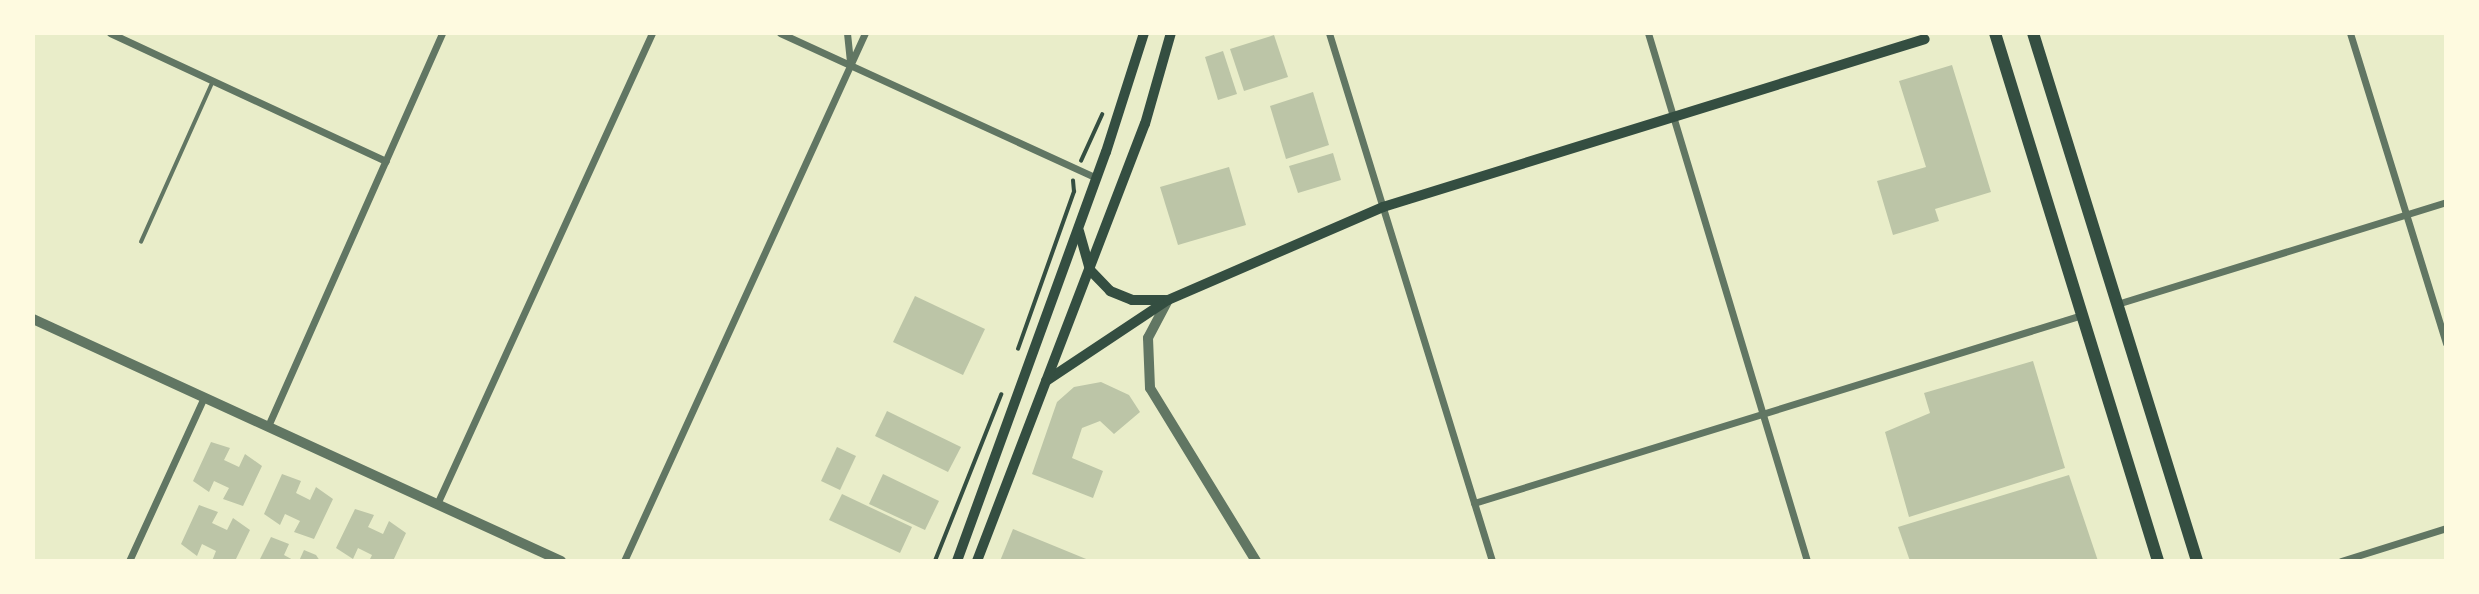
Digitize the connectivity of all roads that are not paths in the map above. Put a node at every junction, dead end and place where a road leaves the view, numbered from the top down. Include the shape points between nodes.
1 (110, 33) edge
2 (442, 33) edge
3 (652, 33) edge
4 (780, 33) edge
5 (847, 33) edge
6 (866, 33) edge
7 (1144, 33) edge
8 (1171, 33) edge
9 (1329, 33) edge
10 (1648, 33) edge
11 (1995, 33) edge
12 (2033, 33) edge
13 (2350, 33) edge
14 (1925, 39) dead end
15 (851, 66) junction
16 (213, 81) junction
17 (1673, 117) junction
18 (386, 161) junction
19 (1096, 178) junction
20 (2446, 202) edge
21 (1383, 207) junction
22 (2406, 214) junction
23 (1079, 226) junction
24 (141, 242) dead end
25 (1090, 270) junction
26 (1168, 300) junction
27 (2118, 304) junction
28 (2082, 315) junction
29 (33, 319) edge
30 (2446, 343) edge
31 (1046, 382) junction
32 (204, 397) junction
33 (1762, 413) junction
34 (268, 426) junction
35 (1474, 503) junction
36 (437, 504) junction
37 (2446, 528) edge
38 (129, 561) edge
39 (561, 561) edge
40 (624, 561) edge
41 (957, 561) edge
42 (977, 561) edge
43 (1256, 561) edge
44 (1492, 561) edge
45 (1807, 561) edge
46 (2158, 561) edge
47 (2197, 561) edge
48 (2341, 561) edge

1 - 16 street
2 - 18 street
3 - 36 street
4 - 15 street
5 - 15 street
6 - 15 street
7 - 19 main road
8 - 25 main road via 1145,124
9 - 21 street
10 - 17 street
11 - 28 highway
12 - 27 highway
13 - 22 street
14 - 17 main road
15 - 19 street
15 - 40 street
16 - 18 street
16 - 24 lane
17 - 21 main road
17 - 33 street
18 - 34 street
19 - 23 main road
20 - 22 street
21 - 26 main road
21 - 35 street
22 - 27 street
22 - 30 street
23 - 25 main road via 1080,248
23 - 41 main road
25 - 26 main road via 1121,296
25 - 31 main road
26 - 31 main road
26 - 43 street via 1149,338 1150,388
27 - 47 highway
28 - 33 street
28 - 46 highway
29 - 32 street
31 - 42 main road
32 - 34 street
32 - 38 street
33 - 35 street
33 - 45 street
34 - 36 street
35 - 44 street
36 - 39 street
37 - 48 street

